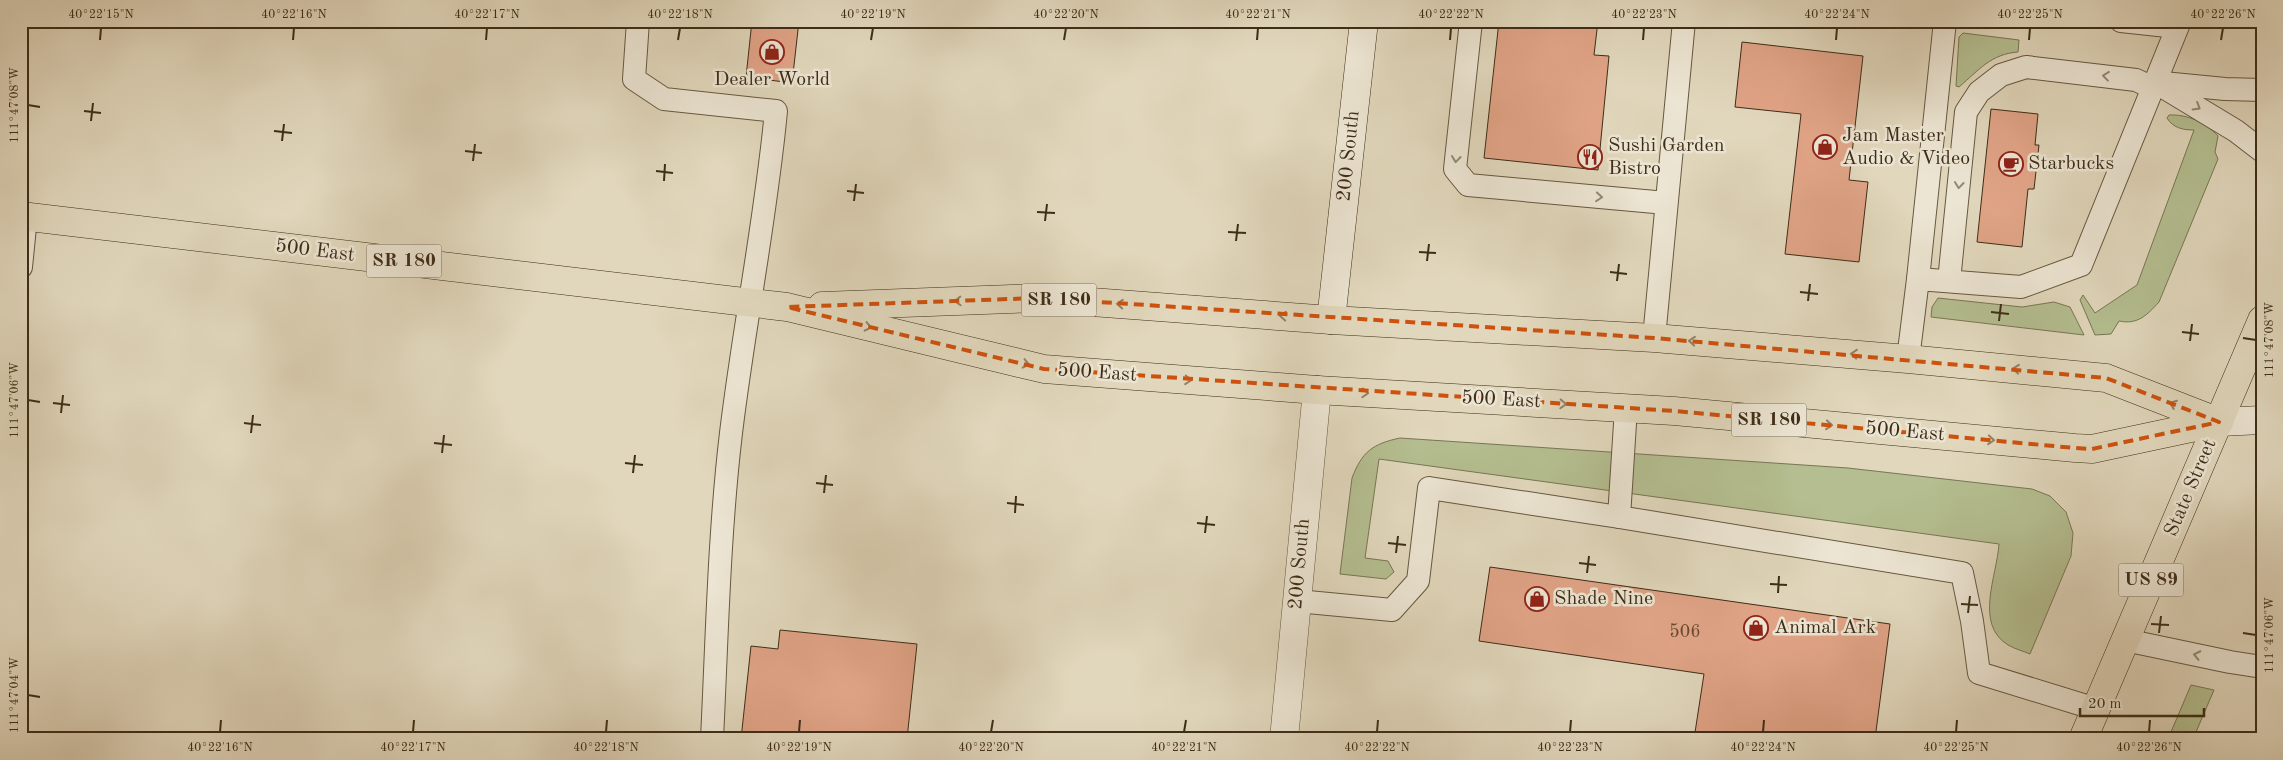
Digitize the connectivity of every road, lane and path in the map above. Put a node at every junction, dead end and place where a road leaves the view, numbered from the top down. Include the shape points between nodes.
1 (638, 21) edge
2 (1364, 21) edge
3 (1471, 21) edge
4 (1684, 21) edge
5 (1945, 21) edge
6 (2120, 21) edge
7 (2178, 24) edge
8 (2154, 85) junction
9 (2262, 90) edge
10 (2262, 151) edge
11 (1666, 202) junction
12 (24, 217) edge
13 (21, 267) edge
14 (1918, 279) junction
15 (1949, 281) junction
16 (748, 302) junction
17 (787, 307) junction
18 (1331, 320) junction
19 (2262, 320) edge
20 (1654, 338) junction
21 (1908, 359) junction
22 (1317, 390) junction
23 (1626, 408) junction
24 (2262, 420) edge
25 (2219, 422) junction
26 (1619, 517) junction
27 (1297, 601) junction
28 (2125, 640) junction
29 (2230, 662) junction
30 (2262, 667) edge
31 (2262, 684) edge
32 (2096, 709) junction
33 (712, 739) edge
34 (1284, 739) edge
35 (2083, 739) edge

1 - 16 lane via 634,79 664,99 776,110 772,158
2 - 18 street, 200 South
3 -> 11 lane via 1455,169 1468,185
4 - 11 lane
5 - 14 lane
6 - 7 lane
7 - 8 lane
8 - 9 lane
8 -> 10 lane via 2236,131
8 - 15 lane via 2081,265 2021,287
8 -> 15 lane via 2026,67 2001,75 1979,92 1966,112
11 - 20 lane
12 - 13 lane
12 - 16 main road, 500 East / SR 180
14 - 15 lane
14 - 21 lane
16 - 17 main road, 500 East / SR 180
16 - 33 lane via 722,516
18 -> 17 main road, 500 East / SR 180 via 1038,298
17 -> 22 main road, 500 East / SR 180 via 1044,369
18 - 20 main road, 500 East / SR 180
19 - 25 main road, State Street / US 89
21 -> 20 main road, 500 East / SR 180
25 -> 21 main road, 500 East / SR 180 via 2106,378
22 -> 23 main road, 500 East / SR 180
22 - 27 street, 200 South
23 -> 25 main road, 500 East / SR 180 via 2092,448
23 - 26 lane
24 - 25 street, 500 East
25 - 28 main road, State Street / US 89
26 - 27 lane via 1429,488 1418,581 1392,610
26 - 32 lane via 1962,574 1979,673
27 - 34 street, 200 South
29 -> 28 lane
28 - 32 main road, State Street / US 89
29 - 30 lane
29 - 31 lane
32 - 35 main road, State Street / US 89

